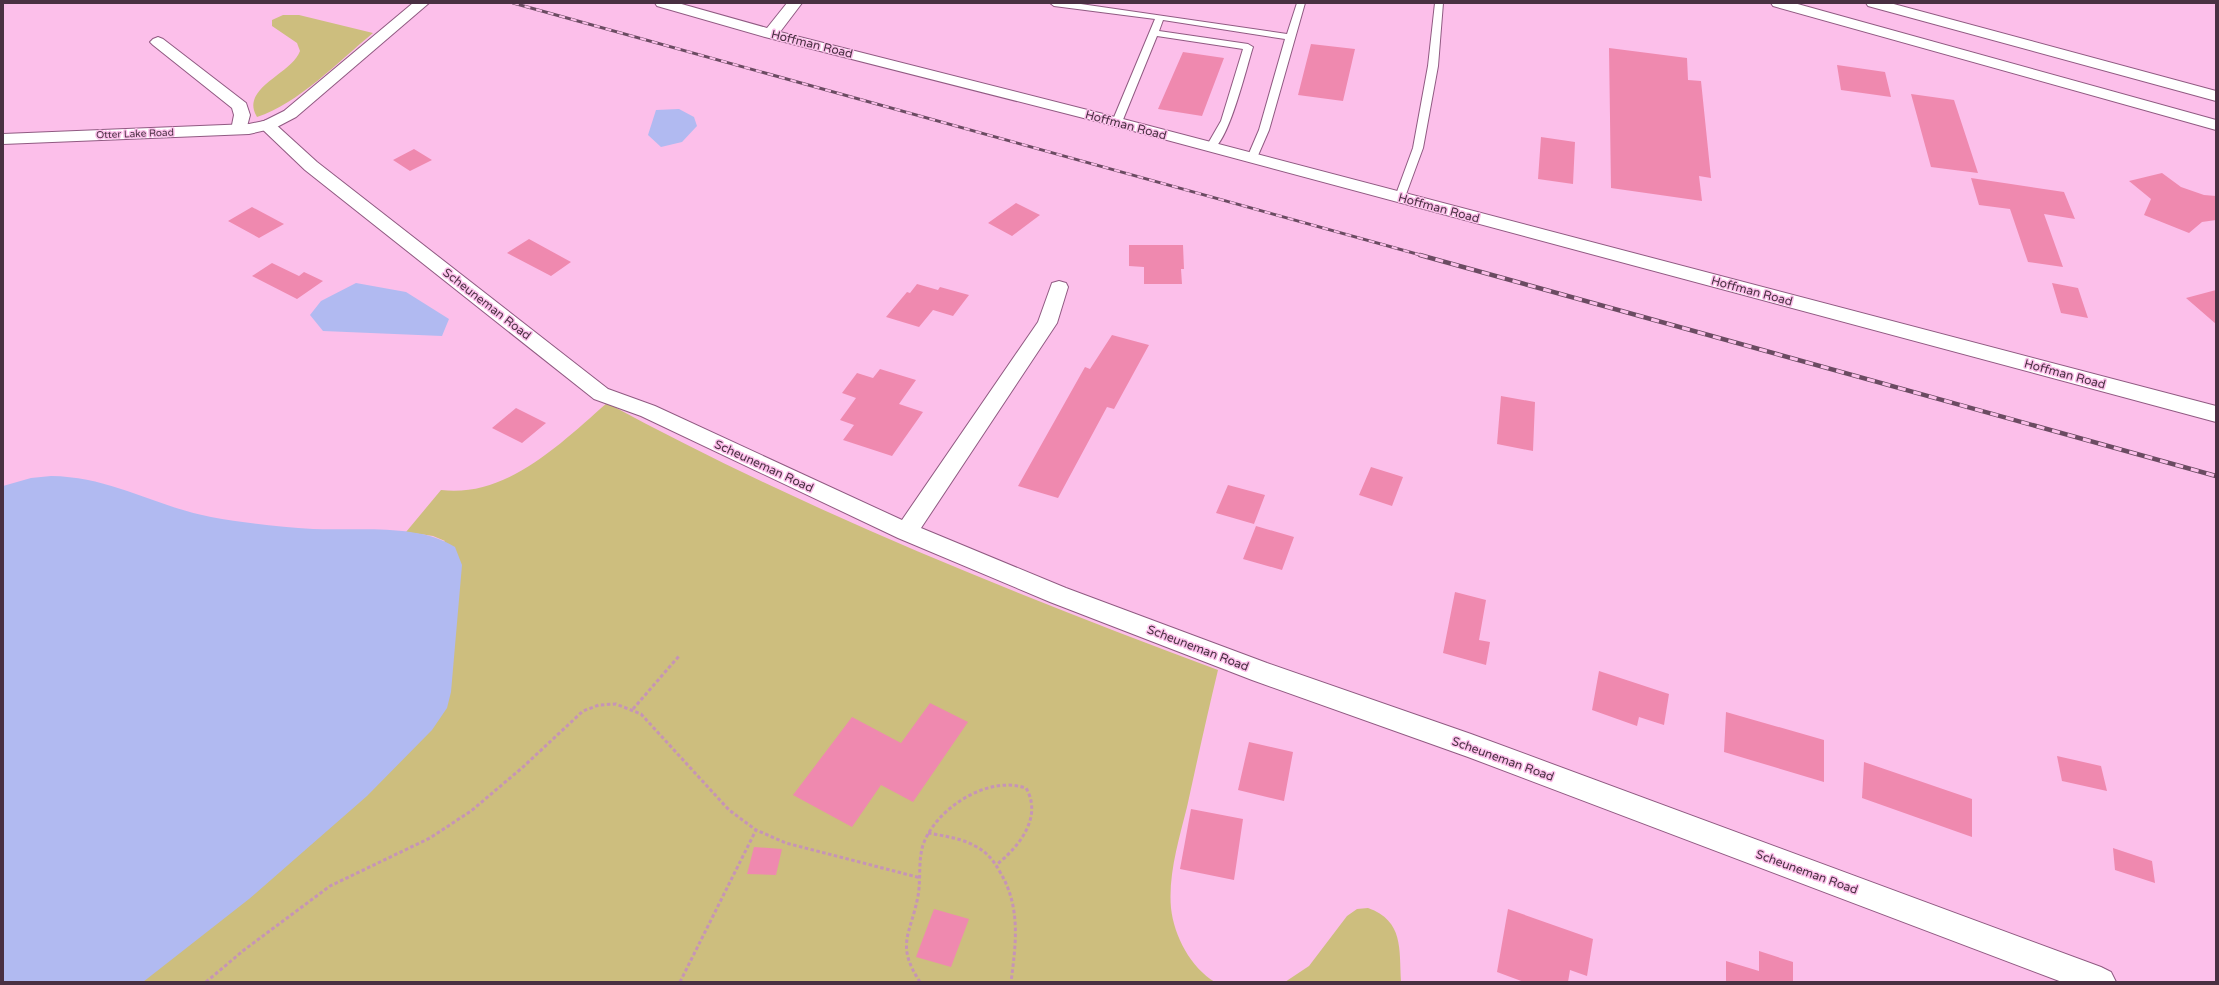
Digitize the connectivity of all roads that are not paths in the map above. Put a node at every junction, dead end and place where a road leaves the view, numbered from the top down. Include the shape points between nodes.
1 (422, 3) edge
2 (662, 3) edge
3 (795, 3) edge
4 (1054, 3) edge
5 (1301, 3) edge
6 (1440, 3) edge
7 (1778, 3) edge
8 (1873, 3) edge
9 (1160, 17) junction
10 (1154, 33) junction
11 (770, 34) junction
12 (1290, 37) junction
13 (158, 42) dead end
14 (2216, 96) edge
15 (1117, 122) junction
16 (267, 125) junction
17 (2216, 125) edge
18 (239, 130) junction
19 (3, 139) edge
20 (1212, 147) junction
21 (1252, 158) junction
22 (1400, 197) junction
23 (1059, 287) dead end
24 (2216, 414) edge
25 (906, 532) junction
26 (2101, 982) edge

1 - 16 street via 295,110
2 - 11 street, Hoffman Road
3 - 11 street
4 - 9 lane
5 - 12 lane
6 - 22 lane via 1433,66 1418,148
7 - 17 street
8 - 14 street
9 - 10 lane
9 - 12 lane
10 - 15 lane
10 - 20 lane via 1248,47 1226,121
11 - 15 street, Hoffman Road
12 - 21 lane via 1264,130
13 - 18 street via 240,106 242,115
15 - 20 street, Hoffman Road
16 - 18 street, Otter Lake Road
16 - 25 street, Scheuneman Road via 307,163 601,394 648,411
18 - 19 street, Otter Lake Road
20 - 21 street, Hoffman Road
21 - 22 street, Hoffman Road
22 - 24 street, Hoffman Road
23 - 25 street via 1047,323
25 - 26 street, Scheuneman Road via 1052,593 1275,678 1478,749

